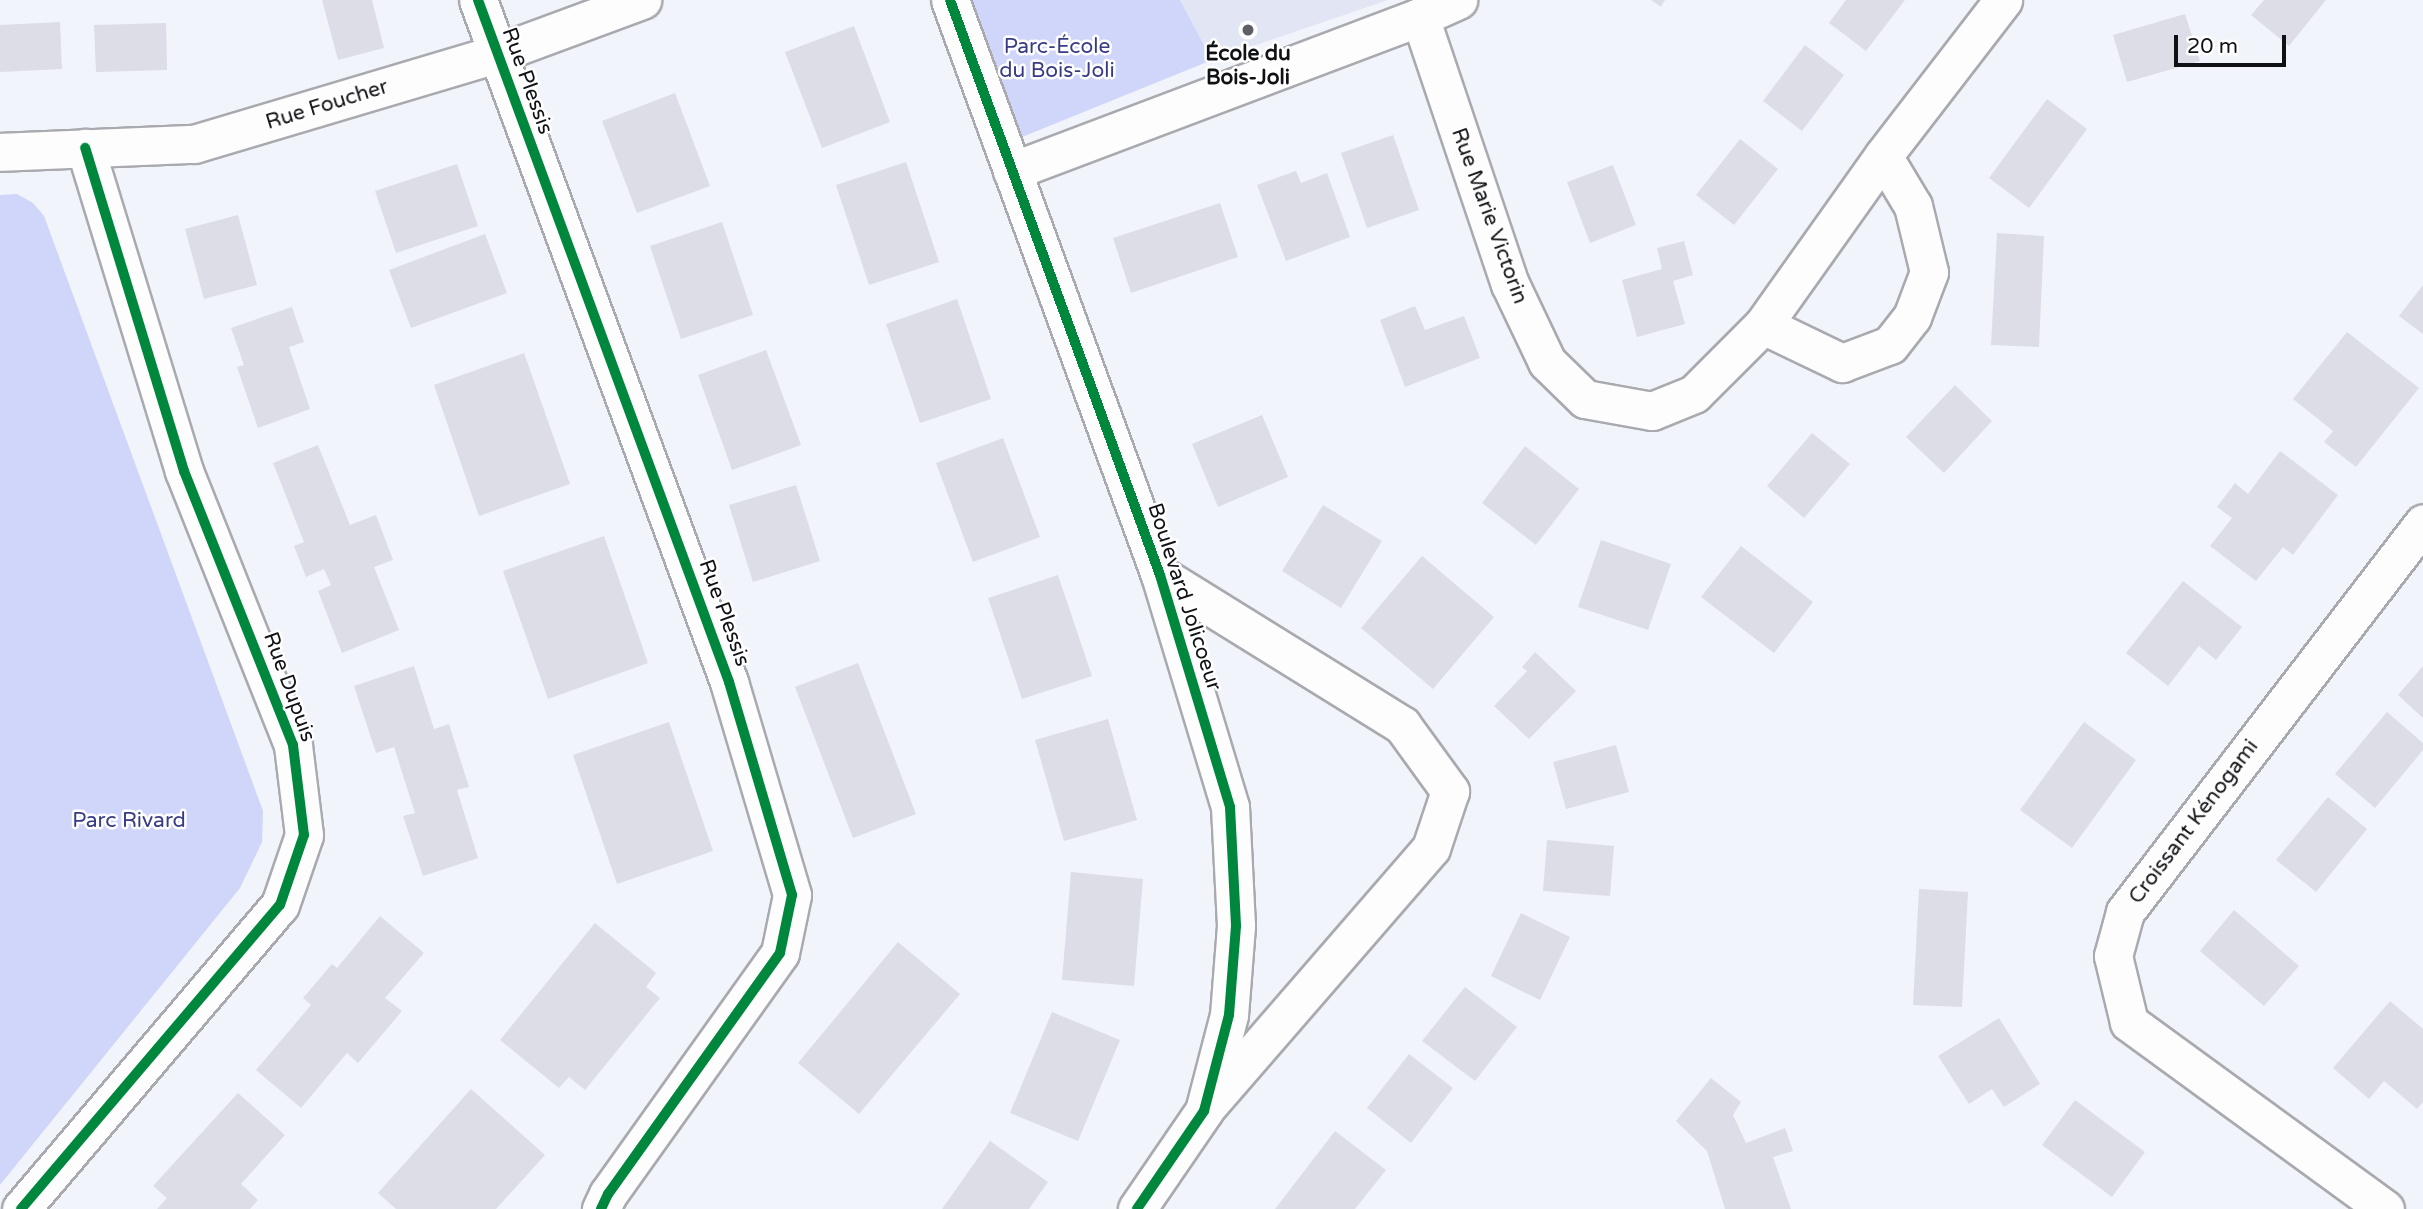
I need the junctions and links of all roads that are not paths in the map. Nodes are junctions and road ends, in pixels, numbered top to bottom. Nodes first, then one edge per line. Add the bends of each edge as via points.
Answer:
1 (478, 0) edge
2 (642, 0) edge
3 (950, 0) edge
4 (1458, 0) edge
5 (2003, 0) edge
6 (1420, 17) junction
7 (496, 54) junction
8 (85, 148) junction
9 (0, 152) edge
10 (1883, 156) junction
11 (1012, 172) junction
12 (1763, 325) junction
13 (2423, 523) edge
14 (1160, 575) junction
15 (1204, 1111) junction
16 (21, 1209) edge
17 (601, 1209) edge
18 (1137, 1209) edge
19 (2385, 1209) edge

1 - 7 street, Rue Plessis
2 - 7 street, Rue Foucher
3 - 11 street, Boulevard Jolicoeur
4 - 6 street
5 - 10 street, Rue Marie Victorin
6 - 11 street
6 - 12 street, Rue Marie Victorin via 1510,284 1547,362 1585,399 1652,411 1694,394
7 - 8 street, Rue Foucher via 194,144
7 - 17 street, Rue Plessis via 729,682 792,895 779,953
8 - 9 street, Rue Foucher
8 - 16 street, Rue Dupuis via 184,471 293,745 304,835 280,905
10 - 12 street, Rue Marie Victorin
10 - 12 street via 1913,206 1929,272 1912,317 1890,345 1842,363
11 - 14 street, Boulevard Jolicoeur
13 - 19 street, Croissant Kénogami via 2125,912 2112,956 2129,1021
14 - 15 street, Boulevard Jolicoeur via 1230,807 1236,926 1229,1015
14 - 15 street, Boulevard Jolicoeur via 1402,725 1450,792 1431,848
15 - 18 street, Boulevard Jolicoeur

